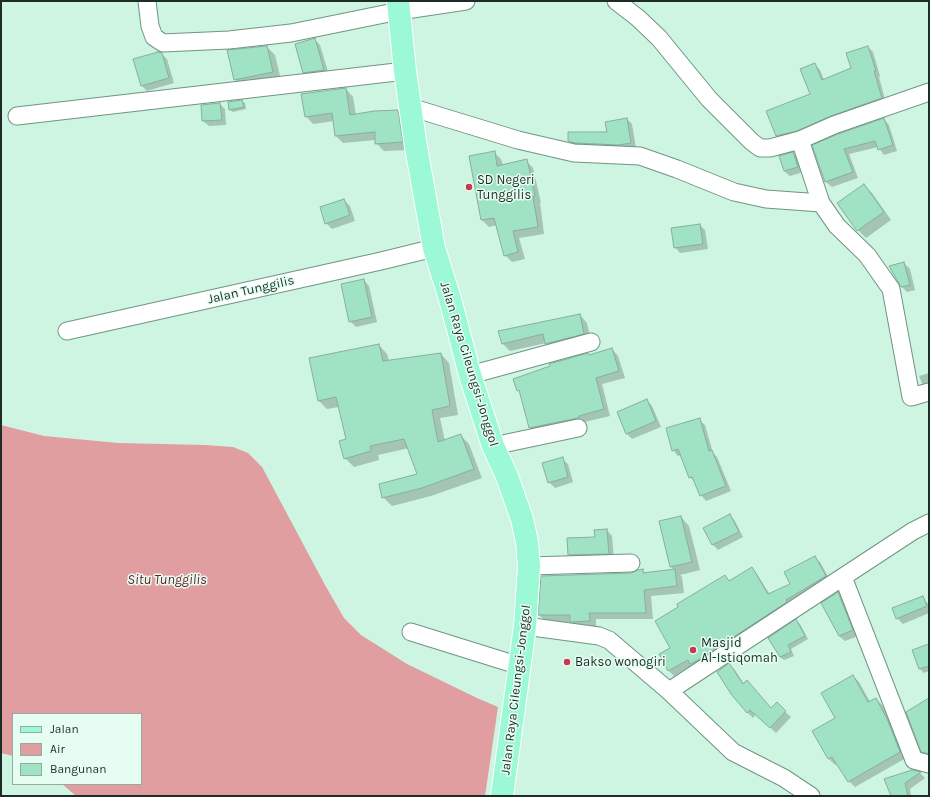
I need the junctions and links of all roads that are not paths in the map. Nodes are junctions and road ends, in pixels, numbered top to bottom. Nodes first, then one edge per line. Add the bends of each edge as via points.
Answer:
1 (147, 1) edge
2 (466, 1) edge
3 (616, 1) edge
4 (399, 6) edge
5 (405, 70) junction
6 (929, 92) edge
7 (410, 107) junction
8 (17, 116) dead end
9 (800, 140) junction
10 (821, 203) junction
11 (434, 248) junction
12 (67, 331) dead end
13 (591, 342) dead end
14 (470, 375) junction
15 (929, 392) edge
16 (578, 428) dead end
17 (493, 446) junction
18 (929, 523) edge
19 (631, 562) dead end
20 (529, 566) junction
21 (843, 577) junction
22 (525, 626) junction
23 (411, 632) dead end
24 (520, 666) junction
25 (669, 691) junction
26 (929, 764) edge
27 (502, 796) edge
28 (811, 796) edge

1 - 4 street via 154,37 163,43 291,34
2 - 4 street
3 - 9 street via 659,38 709,99 752,142 760,148 770,148
4 - 5 main road, Jalan Raya Cileungsi-Jonggol
5 - 7 main road, Jalan Raya Cileungsi-Jonggol
5 - 8 street
6 - 9 street via 834,125
7 - 10 street via 518,140 574,153 640,156 678,168 734,192 766,199
7 - 11 main road, Jalan Raya Cileungsi-Jonggol
9 - 10 street
10 - 15 street via 837,226 867,255 891,289 911,397
11 - 12 street, Jalan Tunggilis
11 - 14 main road, Jalan Raya Cileungsi-Jonggol
13 - 14 street
14 - 17 main road, Jalan Raya Cileungsi-Jonggol
16 - 17 street
17 - 20 main road, Jalan Raya Cileungsi-Jonggol via 522,519
18 - 21 street
19 - 20 street
20 - 22 main road, Jalan Raya Cileungsi-Jonggol
21 - 25 street
21 - 26 street via 914,760
22 - 24 main road, Jalan Raya Cileungsi-Jonggol
22 - 25 street via 599,636 609,640
23 - 24 street
24 - 27 main road, Jalan Raya Cileungsi-Jonggol
25 - 28 street via 733,752 784,778

